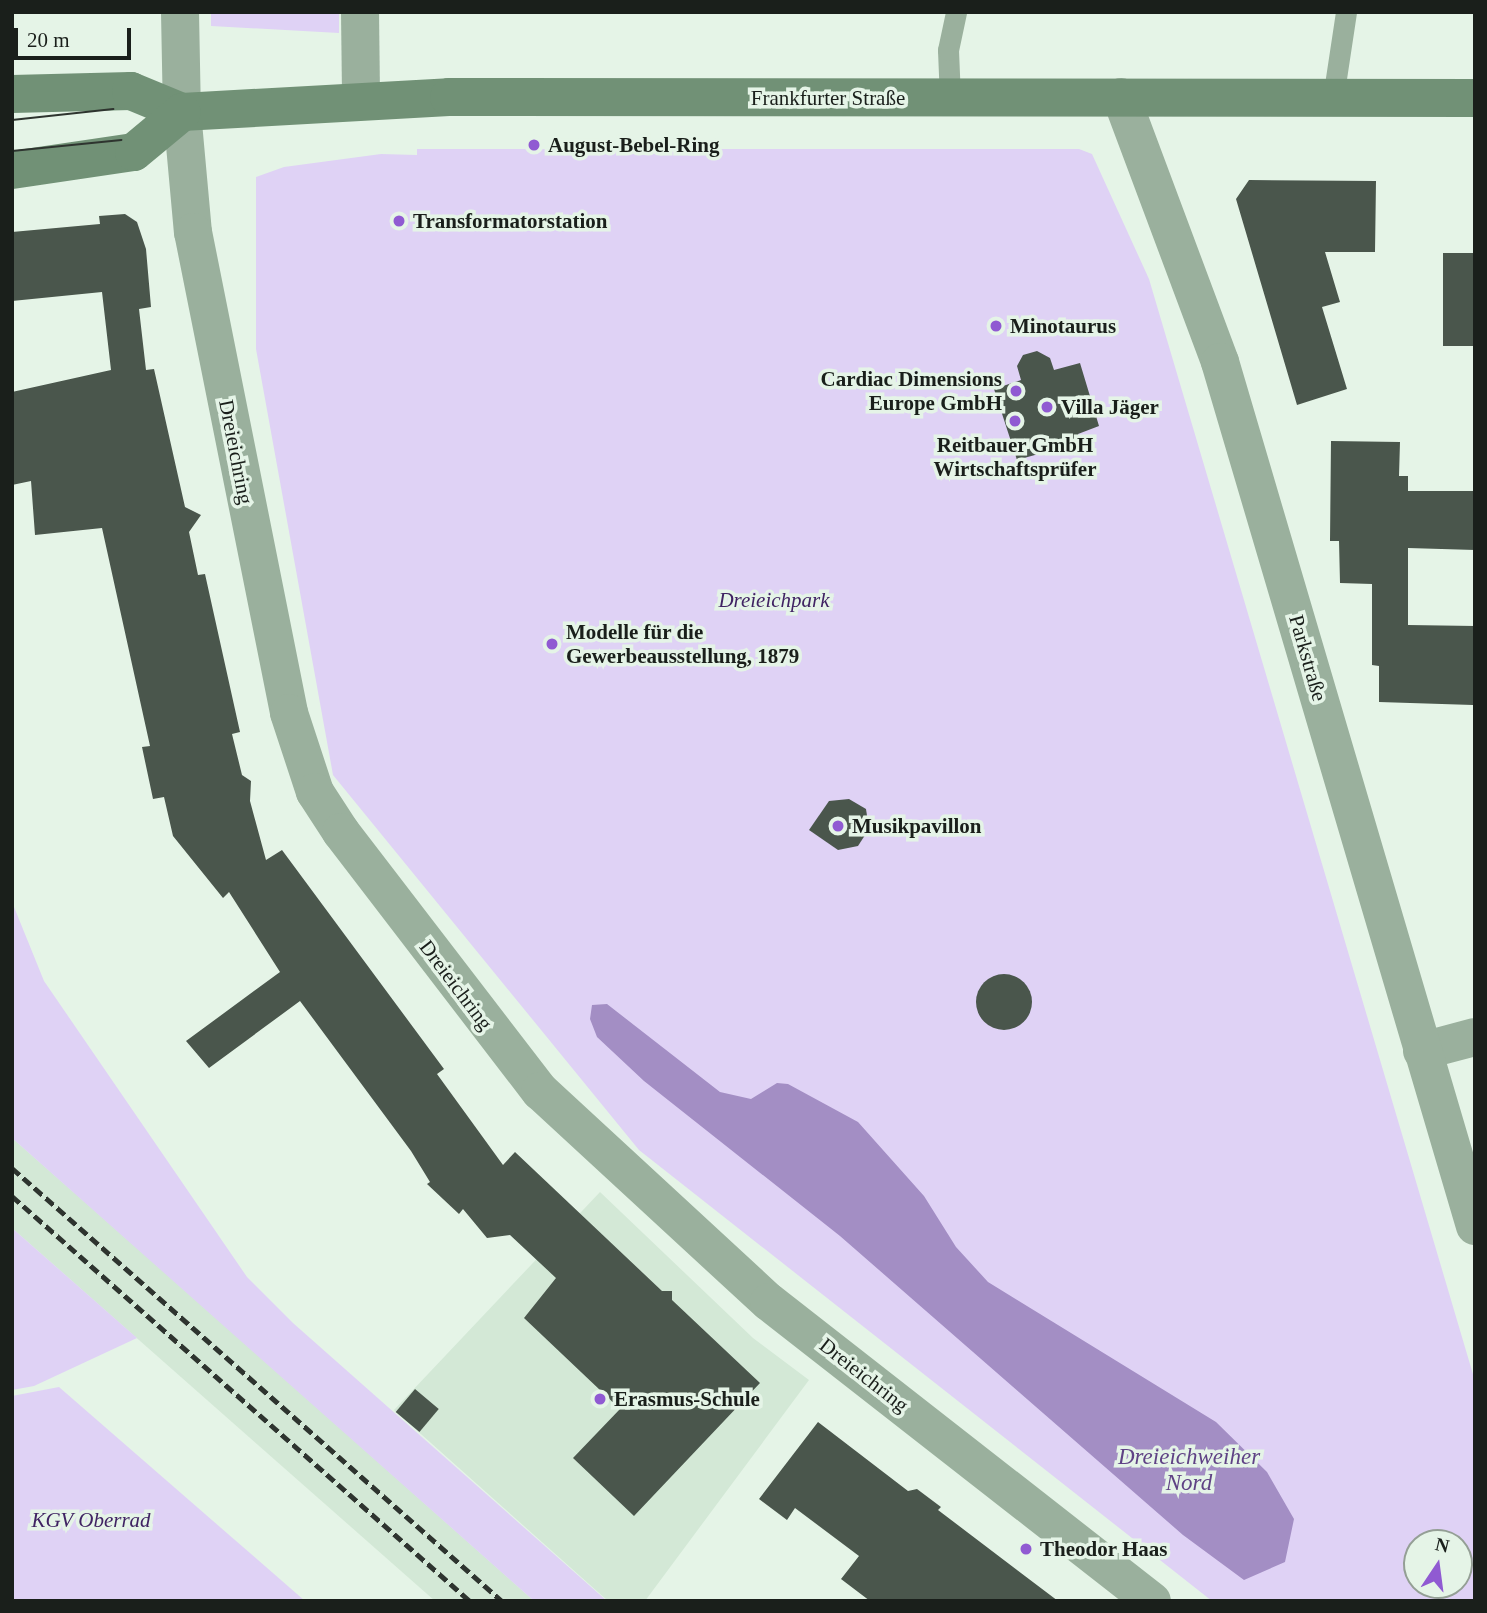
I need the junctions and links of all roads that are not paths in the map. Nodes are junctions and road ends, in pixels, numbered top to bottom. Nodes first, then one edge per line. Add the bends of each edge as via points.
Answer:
1 (180, 12) edge
2 (360, 12) edge
3 (956, 12) edge
4 (1346, 12) edge
5 (12, 93) edge
6 (1121, 97) junction
7 (950, 98) junction
8 (1333, 98) junction
9 (1475, 98) edge
10 (360, 99) junction
11 (182, 112) junction
12 (12, 170) edge
13 (1475, 1037) edge
14 (1422, 1051) junction
15 (1475, 1226) edge
16 (1152, 1601) edge

1 - 11 street
2 - 10 street
3 - 7 lane via 948,50
4 - 8 lane
5 - 11 main road, Frankfurter Straße via 131,91
6 - 7 main road, Frankfurter Straße
6 - 8 main road, Frankfurter Straße
6 - 14 street, Parkstraße via 1220,362
7 - 10 main road, Frankfurter Straße
8 - 9 main road, Frankfurter Straße
10 - 11 main road, Frankfurter Straße
11 - 12 main road via 134,152
11 - 16 street, Dreieichring via 198,264 289,713 315,792 341,832 540,1091 769,1302
13 - 14 street
14 - 15 street, Parkstraße

